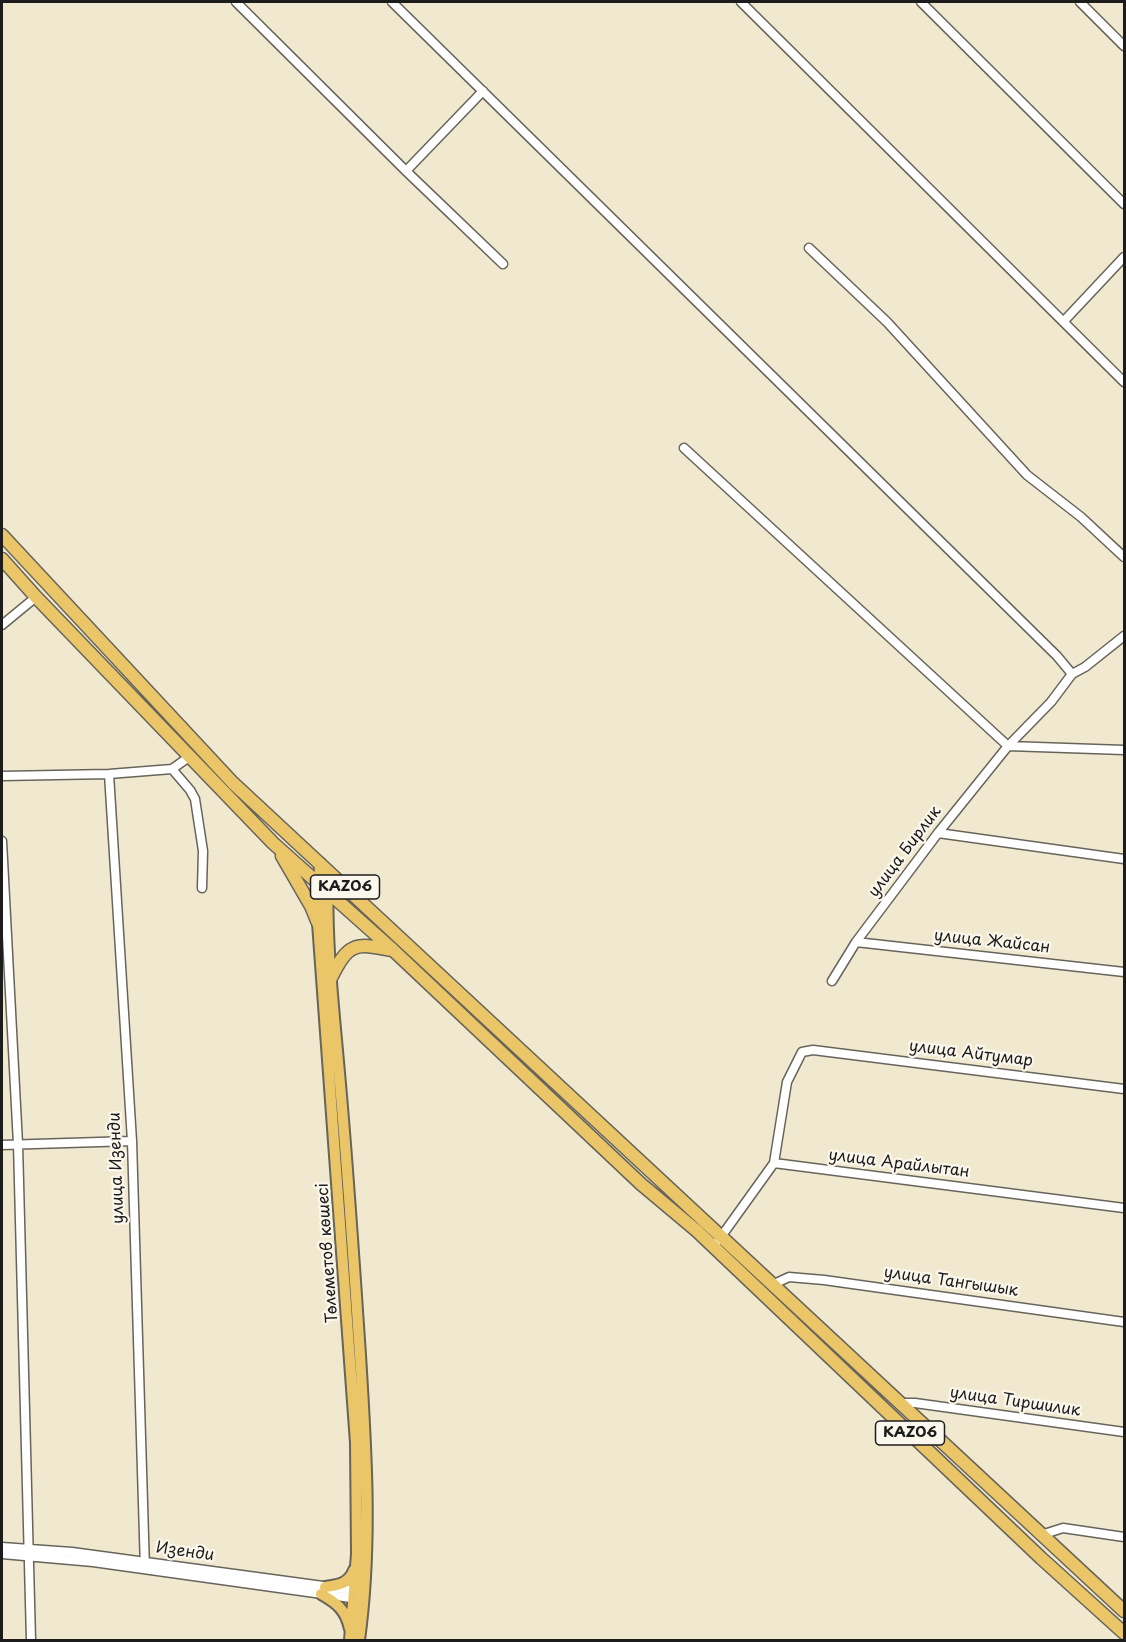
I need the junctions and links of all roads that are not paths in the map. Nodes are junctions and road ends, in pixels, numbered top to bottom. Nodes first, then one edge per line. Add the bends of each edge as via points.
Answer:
1 (236, 2) edge
2 (392, 2) edge
3 (741, 2) edge
4 (921, 2) edge
5 (1080, 2) edge
6 (1125, 46) edge
7 (483, 91) junction
8 (406, 171) junction
9 (1125, 204) edge
10 (809, 248) dead end
11 (1125, 257) edge
12 (503, 264) dead end
13 (1064, 321) junction
14 (1125, 381) edge
15 (684, 448) dead end
16 (2, 535) edge
17 (1125, 557) edge
18 (2, 559) edge
19 (36, 597) junction
20 (2, 625) edge
21 (1125, 636) edge
22 (1072, 674) junction
23 (1008, 746) junction
24 (1125, 750) edge
25 (189, 757) junction
26 (172, 769) junction
27 (109, 774) junction
28 (2, 776) edge
29 (938, 833) junction
30 (2, 841) edge
31 (273, 843) junction
32 (1125, 859) edge
33 (324, 867) junction
34 (323, 887) junction
35 (202, 888) dead end
36 (318, 923) junction
37 (856, 942) junction
38 (393, 951) junction
39 (1125, 972) edge
40 (330, 978) junction
41 (832, 981) dead end
42 (1125, 1089) edge
43 (132, 1141) junction
44 (18, 1144) junction
45 (2, 1145) edge
46 (774, 1162) junction
47 (1125, 1208) edge
48 (722, 1236) junction
49 (714, 1248) junction
50 (774, 1284) junction
51 (1125, 1322) edge
52 (900, 1403) junction
53 (1125, 1432) edge
54 (1041, 1535) junction
55 (1125, 1537) edge
56 (2, 1547) edge
57 (29, 1552) junction
58 (2, 1554) edge
59 (357, 1554) junction
60 (146, 1566) junction
61 (323, 1590) junction
62 (359, 1595) junction
63 (1125, 1611) edge
64 (1125, 1633) edge
65 (354, 1638) edge
66 (31, 1641) edge

1 - 8 street
2 - 7 street
3 - 13 street
4 - 9 street
5 - 6 street
7 - 8 street
7 - 22 street
8 - 12 street
10 - 17 street via 886,321 1027,475
11 - 13 street
13 - 14 street
15 - 23 street
16 - 33 highway, KАZ06 via 233,783
18 - 19 highway, KАZ06
19 - 20 street
19 - 25 highway, KАZ06
21 - 22 street
22 - 23 street, улица Бирлик
23 - 24 street
23 - 29 street, улица Бирлик
25 - 26 street
25 - 31 highway, KАZ06
26 - 27 street
26 - 35 street via 195,799 203,851
27 - 28 street
27 - 43 street, улица Изенди
29 - 32 street
29 - 37 street, улица Бирлик
30 - 44 street
31 - 34 highway, KАZ06
31 - 36 highway via 303,890
33 - 34 main road, Төлеметов көшесі
33 - 48 highway, KАZ06
34 - 36 main road, Төлеметов көшесі
34 - 38 highway, KАZ06
34 - 40 main road, Төлеметов көшесі
36 - 59 main road, Төлеметов көшесі via 351,1357
37 - 39 street, улица Жайсан
37 - 41 street, улица Бирлик
38 - 40 highway via 369,945 349,950
38 - 49 highway, KАZ06
40 - 62 main road, Төлеметов көшесі via 366,1443 367,1511
42 - 46 street, улица Айтумар via 813,1050 801,1052 788,1082
43 - 44 street
43 - 60 street, улица Изенди
44 - 45 street
44 - 57 street
46 - 47 street, улица Арайлытан
46 - 48 street
48 - 49 street
48 - 50 highway, KАZ06
49 - 64 highway, KАZ06
50 - 51 street, улица Тангышык via 789,1277 824,1280
50 - 52 highway, KАZ06
52 - 53 street, улица Тиршилик
52 - 54 highway, KАZ06
54 - 55 street via 1063,1528
54 - 63 highway, KАZ06
56 - 57 street, Изенди
57 - 58 street, Изенди
57 - 60 street, Изенди
57 - 66 street
59 - 61 main road via 351,1576
59 - 62 main road, Төлеметов көшесі
60 - 61 street, Изенди
61 - 62 street, Изенди
61 - 65 main road via 345,1613
62 - 65 main road, Төлеметов көшесі

